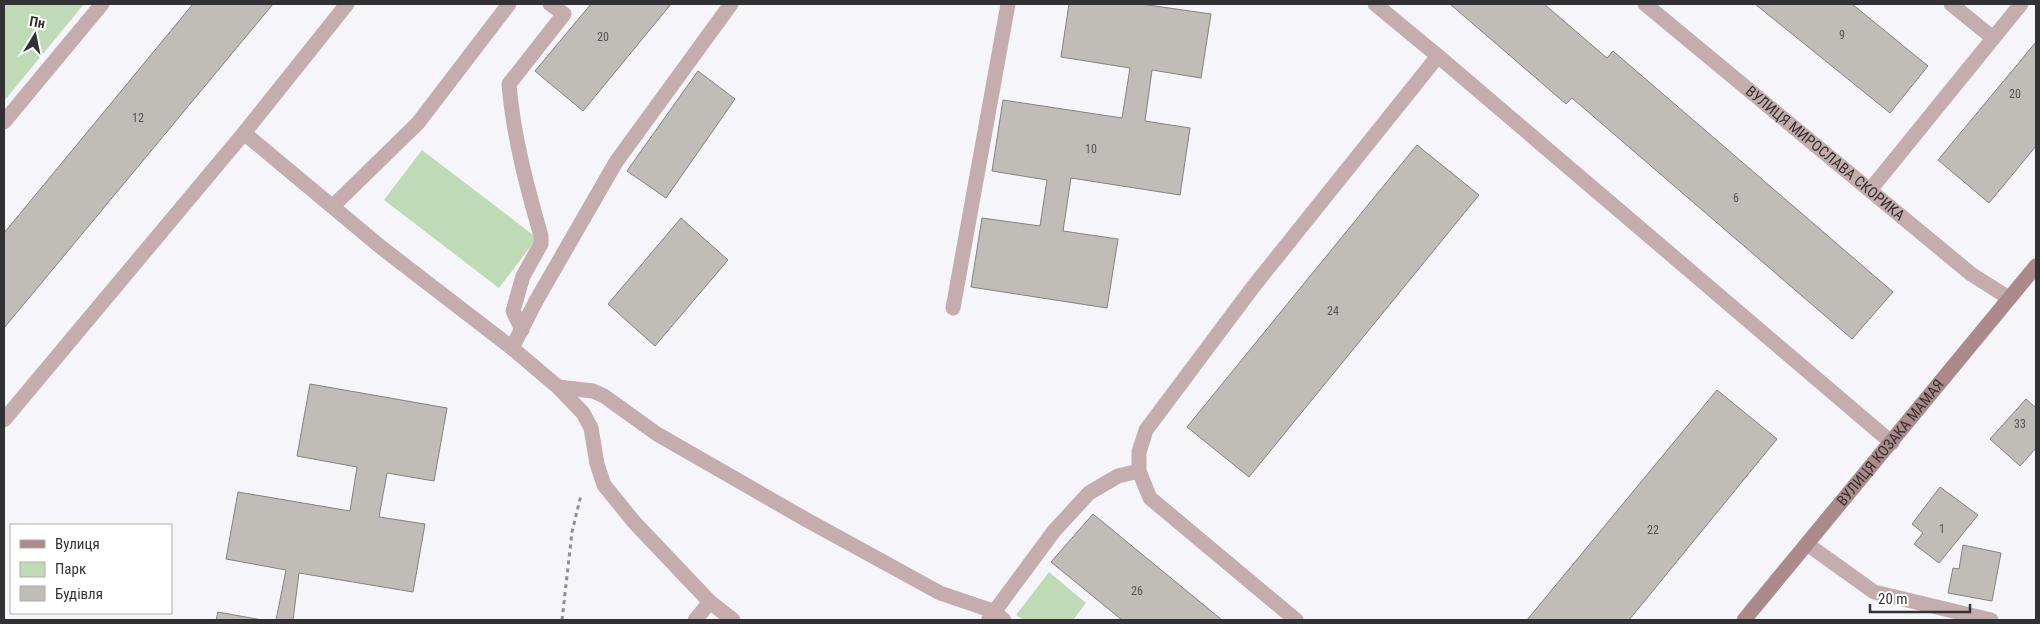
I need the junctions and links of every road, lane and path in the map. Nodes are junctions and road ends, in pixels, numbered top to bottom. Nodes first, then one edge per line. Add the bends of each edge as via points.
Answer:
1 (102, 4) edge
2 (347, 4) edge
3 (509, 4) edge
4 (550, 4) edge
5 (731, 4) edge
6 (1008, 4) edge
7 (1375, 4) edge
8 (1645, 4) edge
9 (1951, 4) edge
10 (2021, 4) edge
11 (1992, 38) junction
12 (1438, 56) junction
13 (4, 122) edge
14 (244, 133) junction
15 (1870, 190) junction
16 (333, 206) junction
17 (2036, 266) edge
18 (2009, 298) junction
19 (953, 308) dead end
20 (522, 330) junction
21 (512, 348) junction
22 (558, 387) junction
23 (4, 420) edge
24 (1892, 443) junction
25 (1139, 471) junction
26 (582, 486) dead end
27 (1807, 544) junction
28 (710, 602) junction
29 (995, 617) edge
30 (562, 620) edge
31 (694, 620) edge
32 (732, 620) edge
33 (1296, 620) edge
34 (1744, 620) edge
35 (1991, 620) edge

1 - 13 street
2 - 14 street
3 - 16 street via 418,123
4 - 20 street via 564,14 509,84 527,188 541,236 541,244 523,276 513,311
5 - 20 street via 616,162
6 - 19 street
7 - 12 street
8 - 15 street, ВУЛИЦЯ МИРОСЛАВА СКОРИКА
9 - 11 street
10 - 11 street
11 - 15 street
12 - 24 street
12 - 25 street via 1174,391 1146,430 1139,452
14 - 16 street
14 - 23 street
15 - 18 street, ВУЛИЦЯ МИРОСЛАВА СКОРИКА via 1971,274
16 - 21 street
17 - 18 street, ВУЛИЦЯ КОЗАКА МАМАЯ
18 - 24 street, ВУЛИЦЯ КОЗАКА МАМАЯ
20 - 21 street
21 - 22 street
22 - 28 street via 583,412 591,428 604,485 634,522
22 - 29 street via 593,391 604,396 657,434 822,528 940,593
24 - 27 street, ВУЛИЦЯ КОЗАКА МАМАЯ
25 - 29 street via 1118,476 1089,493 1054,531
25 - 33 street via 1150,498
26 - 30 path via 572,532
27 - 34 street, ВУЛИЦЯ КОЗАКА МАМАЯ
27 - 35 street via 1874,592
28 - 31 street
28 - 32 street

